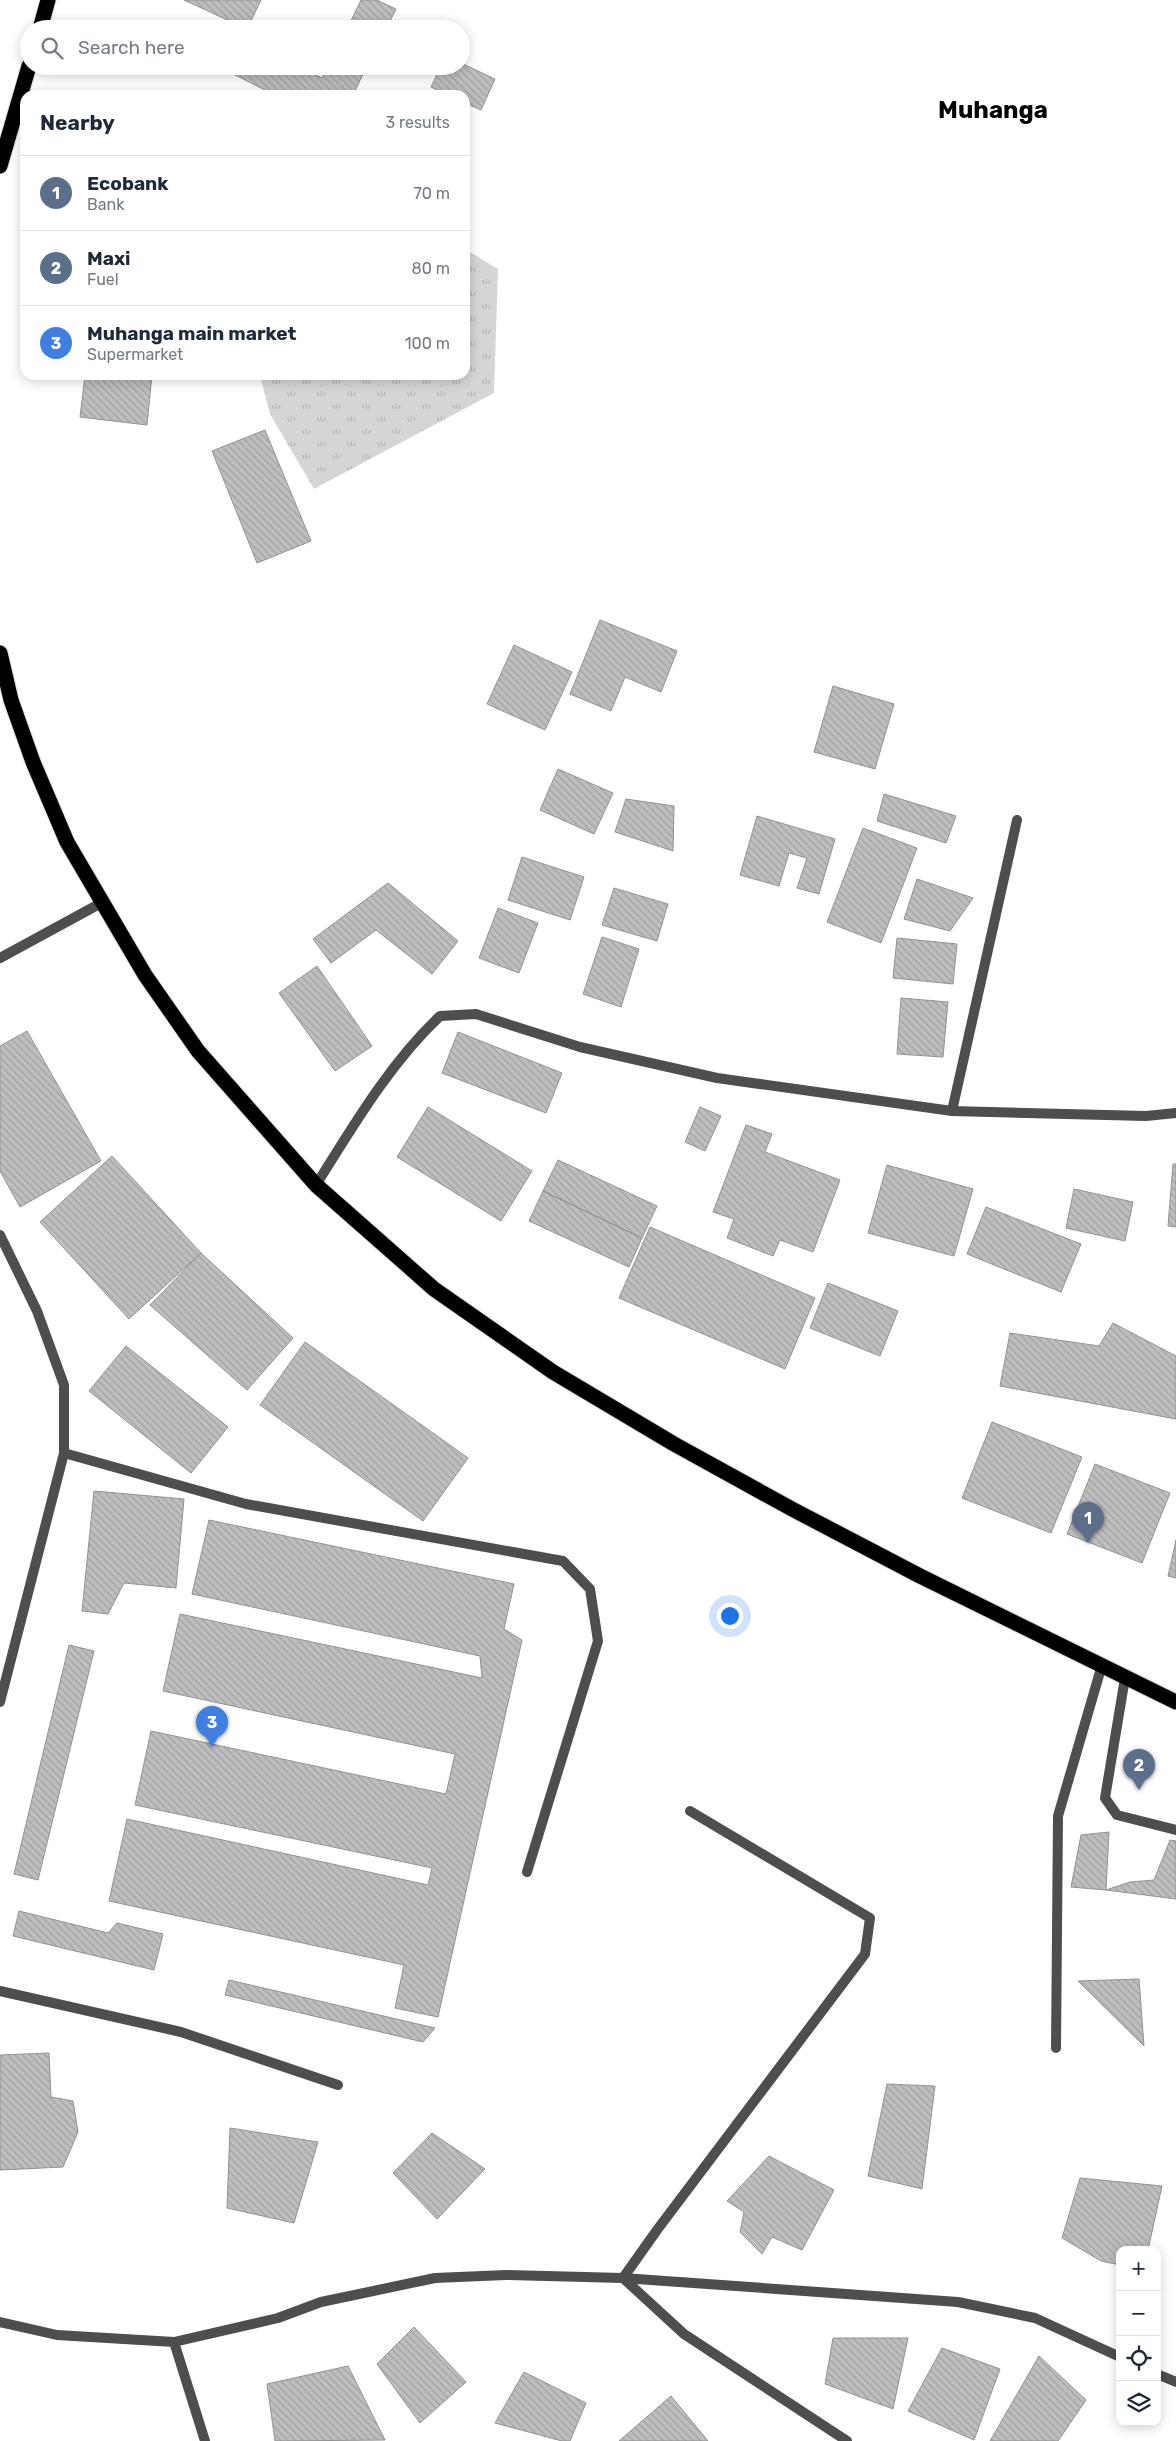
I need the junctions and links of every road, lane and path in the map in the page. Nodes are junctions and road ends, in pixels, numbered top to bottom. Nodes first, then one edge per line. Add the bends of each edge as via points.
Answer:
1 (48, 0) edge
2 (42, 20) edge
3 (26, 75) edge
4 (22, 90) edge
5 (20, 97) edge
6 (0, 166) edge
7 (0, 653) edge
8 (1017, 820) dead end
9 (103, 902) junction
10 (0, 958) edge
11 (952, 1111) junction
12 (1176, 1113) edge
13 (316, 1185) junction
14 (0, 1235) edge
15 (64, 1453) junction
16 (1102, 1665) junction
17 (1125, 1678) junction
18 (0, 1702) edge
19 (1176, 1702) edge
20 (690, 1811) dead end
21 (1176, 1830) edge
22 (527, 1872) dead end
23 (0, 1991) edge
24 (1056, 2048) dead end
25 (338, 2085) dead end
26 (623, 2278) junction
27 (0, 2322) edge
28 (174, 2342) junction
29 (1116, 2355) edge
30 (1161, 2376) edge
31 (1176, 2382) edge
32 (205, 2441) edge
33 (847, 2441) edge

1 - 2 highway
3 - 4 highway
5 - 6 highway
7 - 9 highway via 11,700 33,762 67,842
8 - 11 street
9 - 10 street
9 - 13 highway via 145,975 198,1051
11 - 12 street via 1146,1116
11 - 13 street via 718,1078 580,1047 476,1014 440,1016 415,1039
13 - 16 highway via 434,1288 553,1372 792,1509
14 - 15 street via 37,1311 64,1384
15 - 18 street
15 - 22 street via 246,1504 563,1561 590,1589 598,1641
16 - 17 highway
16 - 24 street via 1058,1816
17 - 19 highway
17 - 21 street via 1105,1798 1117,1815
20 - 26 street via 870,1918 865,1954
23 - 25 street via 181,2032
26 - 28 street via 506,2275 435,2278 321,2302 278,2318
26 - 29 street via 958,2302 1035,2318
26 - 33 street via 684,2334
27 - 28 street via 57,2335
28 - 32 street
30 - 31 street

